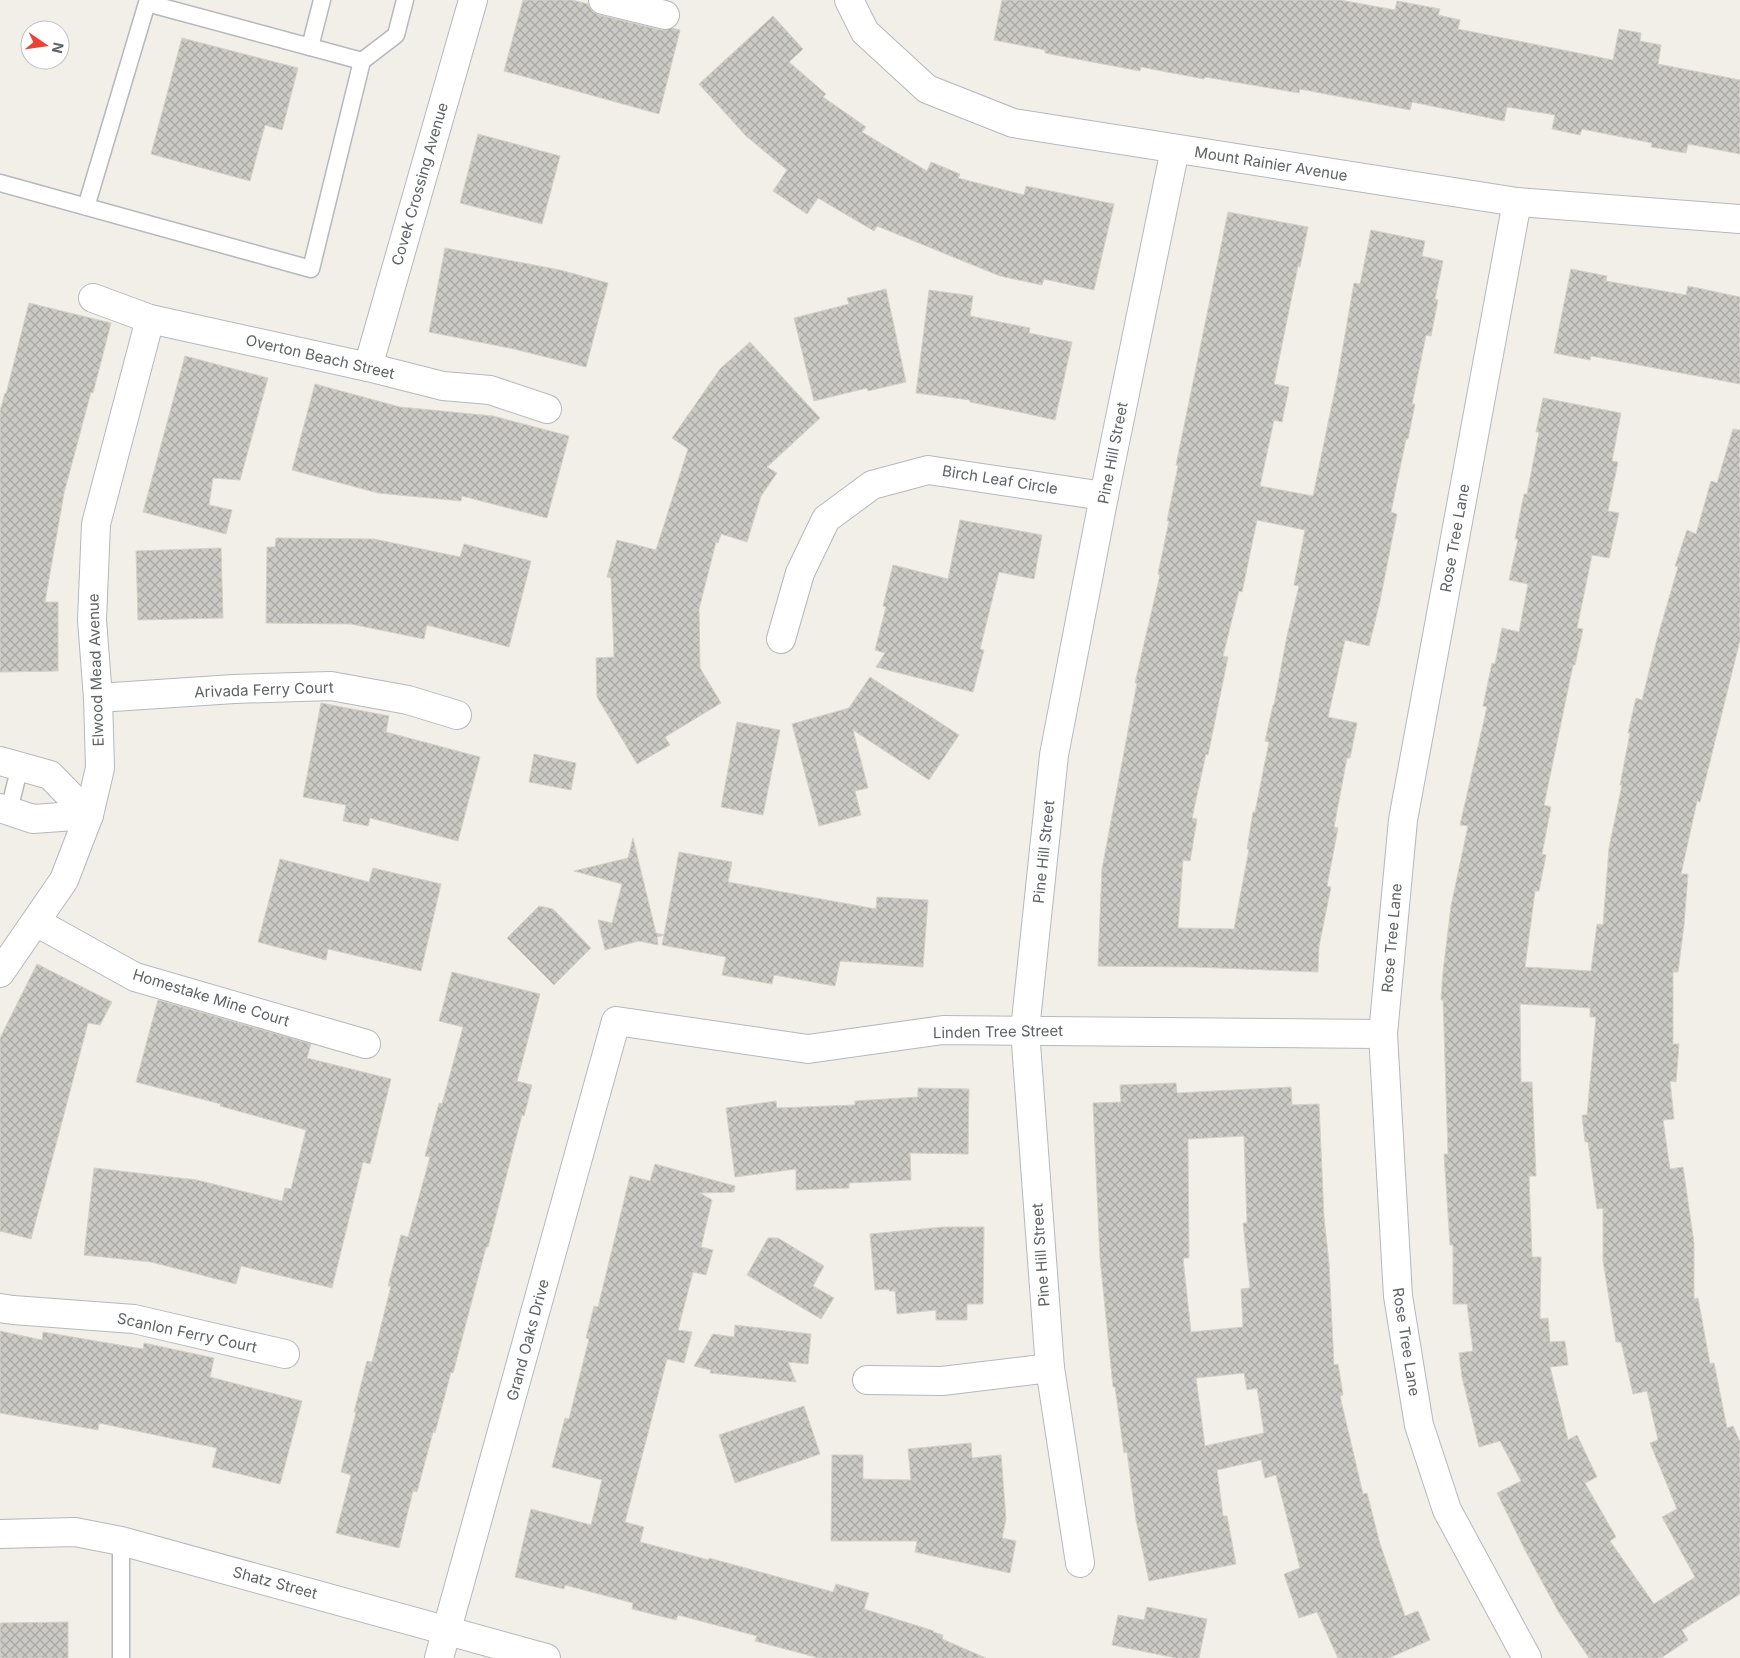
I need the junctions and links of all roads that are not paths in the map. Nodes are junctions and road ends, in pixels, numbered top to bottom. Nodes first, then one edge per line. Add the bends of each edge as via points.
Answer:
1 (322, 0) edge
2 (405, 0) edge
3 (472, 0) edge
4 (603, 0) edge
5 (850, 0) edge
6 (665, 15) dead end
7 (310, 47) junction
8 (362, 61) junction
9 (1175, 149) junction
10 (0, 183) edge
11 (1517, 202) junction
12 (86, 207) junction
13 (1740, 219) edge
14 (93, 298) dead end
15 (150, 319) junction
16 (368, 368) junction
17 (548, 409) dead end
18 (1104, 496) junction
19 (781, 639) dead end
20 (98, 698) junction
21 (457, 715) dead end
22 (10, 764) edge
23 (4, 809) edge
24 (89, 815) junction
25 (36, 922) junction
26 (0, 973) edge
27 (616, 1021) joint
28 (1025, 1030) junction
29 (1383, 1034) junction
30 (366, 1044) dead end
31 (0, 1308) edge
32 (284, 1354) dead end
33 (1050, 1368) junction
34 (867, 1380) dead end
35 (0, 1534) edge
36 (121, 1541) junction
37 (1080, 1563) dead end
38 (447, 1631) junction
39 (121, 1658) edge
40 (440, 1658) edge
41 (546, 1658) edge
42 (1527, 1658) edge

1 - 7 lane
2 - 8 lane via 396,35
3 - 16 street, Covek Crossing Avenue
4 - 6 street
5 - 9 street, Mount Rainier Avenue via 865,32 927,88 1013,123
7 - 8 lane
7 - 12 lane via 147,3
8 - 12 lane via 311,269
9 - 11 street, Mount Rainier Avenue
9 - 18 street, Pine Hill Street
10 - 12 lane
11 - 13 street, Mount Rainier Avenue
11 - 29 street, Rose Tree Lane via 1403,820
14 - 15 street, Overton Beach Street
15 - 16 street, Overton Beach Street
15 - 20 street, Elwood Mead Avenue via 96,524 92,620
16 - 17 street, Overton Beach Street via 443,386 490,390
18 - 19 street, Birch Leaf Circle via 928,470 872,485 826,520 800,573
18 - 28 street, Pine Hill Street via 1054,755
20 - 21 street, Arivada Ferry Court via 331,686 408,700
20 - 24 street, Elwood Mead Avenue via 100,768
22 - 23 lane
22 - 24 street via 50,775
23 - 24 street via 33,819
24 - 25 street, Elwood Mead Avenue via 64,880
25 - 26 street, Elwood Mead Avenue
25 - 30 street, Homestake Mine Court via 135,977
27 - 28 street, Linden Tree Street via 808,1049 943,1030
27 - 38 street, Grand Oaks Drive
28 - 29 street, Linden Tree Street
28 - 33 street, Pine Hill Street
29 - 42 street, Rose Tree Lane via 1398,1296 1419,1425 1447,1510
31 - 32 street, Scanlon Ferry Court via 134,1319
33 - 34 street via 942,1381
33 - 37 street, Pine Hill Street
35 - 36 street, Shatz Street via 75,1532
36 - 38 street, Shatz Street
36 - 39 lane
38 - 40 street, Grand Oaks Drive
38 - 41 street, Shatz Street

